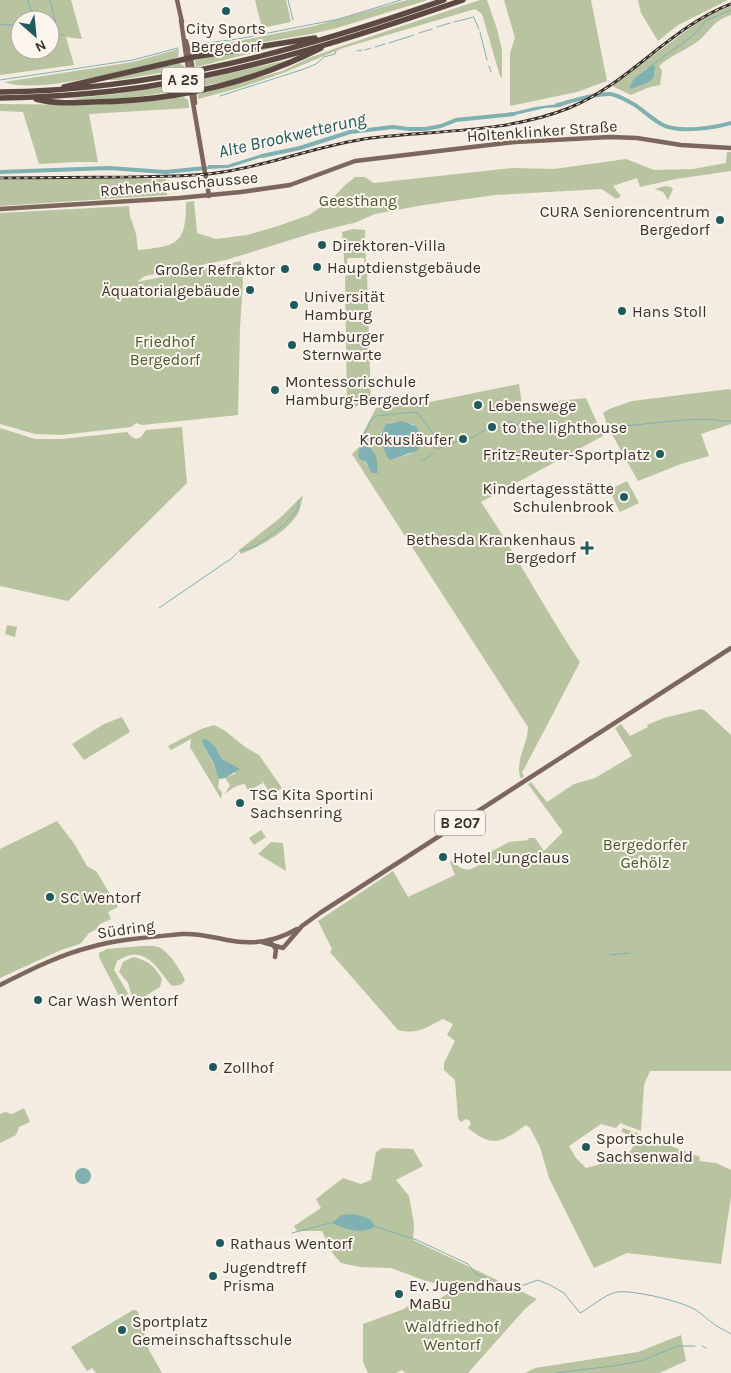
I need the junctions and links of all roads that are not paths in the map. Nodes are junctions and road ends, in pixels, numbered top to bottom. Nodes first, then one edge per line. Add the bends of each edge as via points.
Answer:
1 (177, 0) edge
2 (444, 0) edge
3 (463, 0) edge
4 (332, 39) junction
5 (190, 62) junction
6 (192, 87) junction
7 (48, 91) junction
8 (0, 92) edge
9 (29, 97) junction
10 (0, 98) edge
11 (731, 148) edge
12 (355, 161) joint
13 (209, 196) junction
14 (0, 209) edge
15 (731, 648) edge
16 (302, 926) junction
17 (276, 939) junction
18 (262, 942) junction
19 (271, 944) junction
20 (283, 947) junction
21 (275, 957) dead end
22 (0, 985) edge

1 - 5 main road
2 - 4 highway, A 25
3 - 4 highway, A 25
4 - 5 highway via 298,39
4 - 6 highway via 292,62 258,75
4 - 7 highway, A 25 via 172,75
4 - 9 highway, A 25 via 249,65 173,82 106,92
5 - 6 main road
5 - 7 highway
6 - 9 highway via 133,100 104,102 41,101
6 - 13 main road
7 - 8 highway, A 25
9 - 10 highway, A 25
11 - 12 main road, Holtenklinker Straße via 610,137 515,142
12 - 13 main road, Rothenhauschaussee via 290,185
13 - 14 main road, Rothenhauschaussee
15 - 16 main road, B 207
16 - 17 main road, Südring / B 207
16 - 20 main road, B 207
17 - 18 main road, Südring / B 207
17 - 20 main road
18 - 19 main road, Südring / B 207
18 - 22 main road, Südring / B 207 via 236,942 189,934 110,943 63,956
19 - 20 main road, Südring / B 207
19 - 21 main road via 276,949

